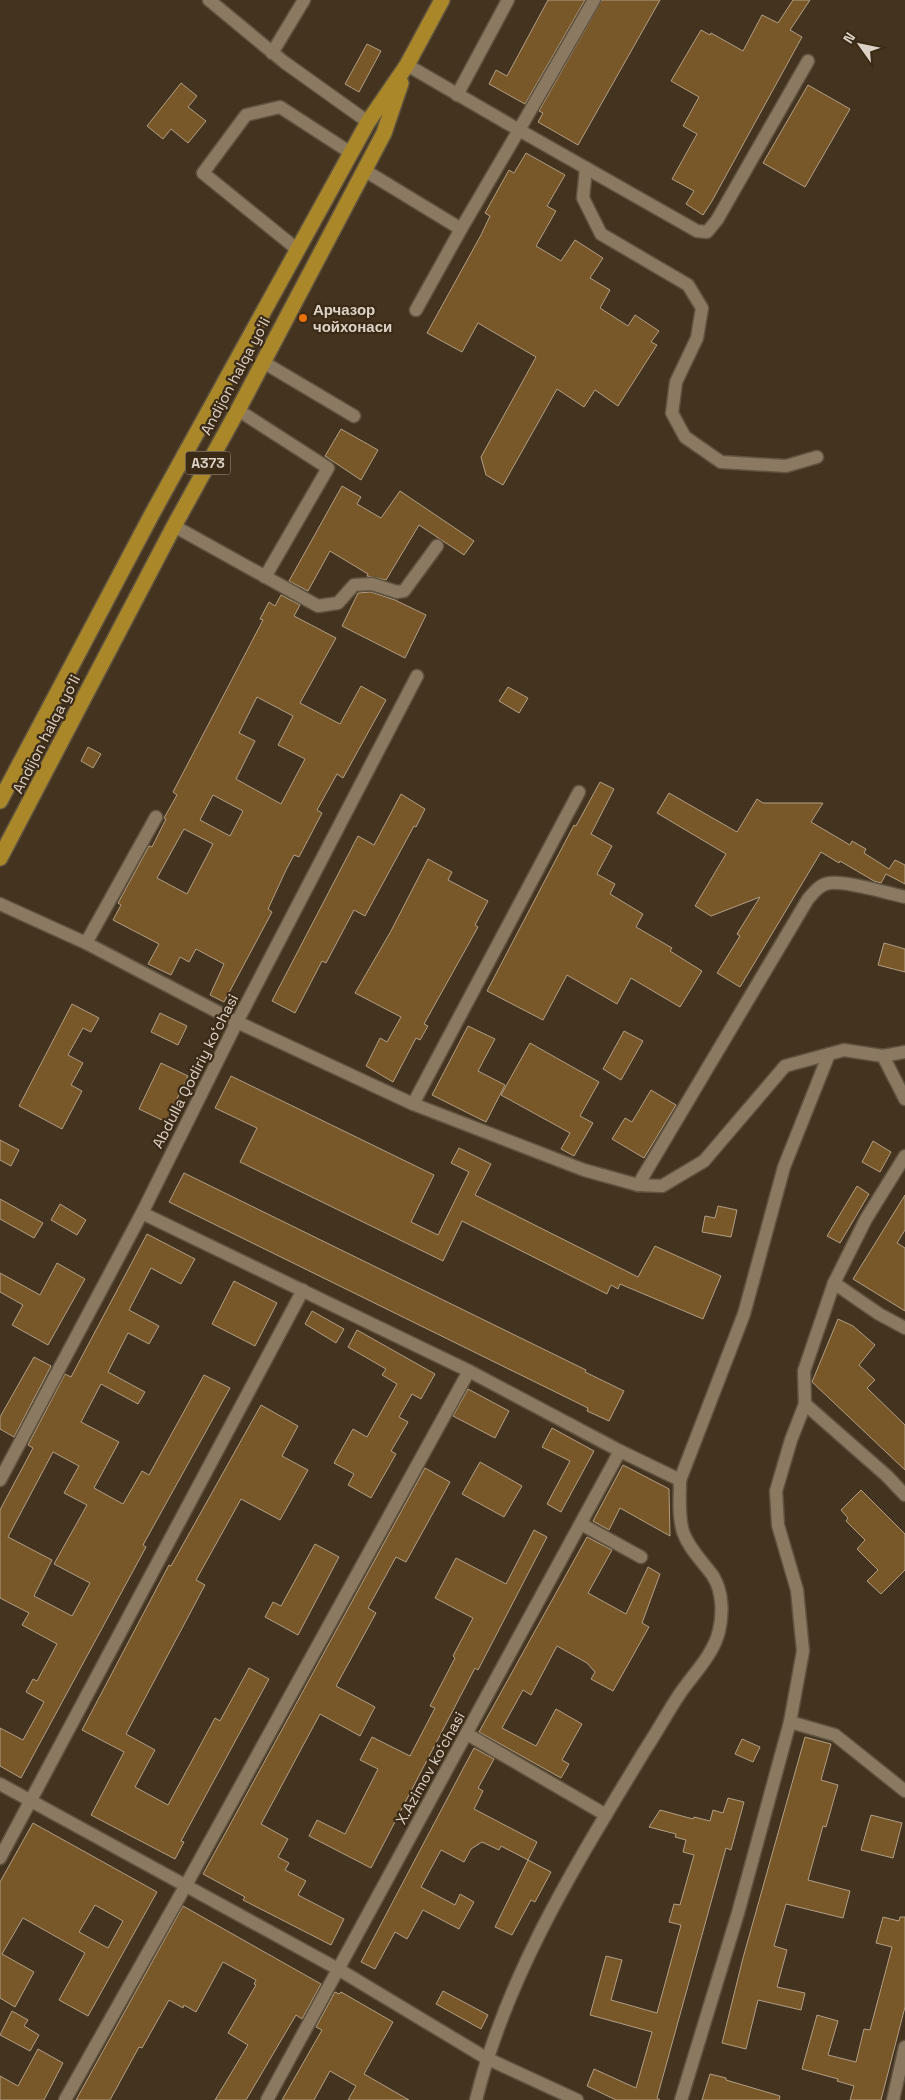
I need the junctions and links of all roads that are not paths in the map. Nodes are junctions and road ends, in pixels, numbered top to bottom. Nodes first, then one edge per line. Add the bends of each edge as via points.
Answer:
1 (209, 0) edge
2 (304, 0) edge
3 (442, 0) edge
4 (508, 0) edge
5 (594, 0) edge
6 (272, 53) junction
7 (808, 61) dead end
8 (407, 65) junction
9 (457, 95) junction
10 (368, 122) junction
11 (519, 130) junction
12 (351, 153) junction
13 (586, 168) junction
14 (364, 170) junction
15 (462, 229) junction
16 (298, 250) junction
17 (416, 310) dead end
18 (263, 362) junction
19 (238, 410) junction
20 (354, 416) dead end
21 (817, 457) dead end
22 (174, 526) junction
23 (437, 546) dead end
24 (265, 577) junction
25 (417, 676) dead end
26 (578, 792) dead end
27 (0, 802) edge
28 (156, 817) dead end
29 (0, 858) edge
30 (905, 898) edge
31 (0, 904) edge
32 (86, 943) junction
33 (237, 1022) junction
34 (905, 1052) edge
35 (829, 1054) junction
36 (883, 1056) junction
37 (905, 1099) edge
38 (413, 1104) junction
39 (905, 1156) edge
40 (638, 1185) junction
41 (142, 1213) junction
42 (834, 1283) junction
43 (303, 1290) junction
44 (905, 1328) edge
45 (469, 1371) junction
46 (805, 1404) junction
47 (620, 1451) junction
48 (0, 1480) edge
49 (680, 1480) junction
50 (905, 1494) edge
51 (581, 1524) junction
52 (641, 1557) dead end
53 (790, 1722) junction
54 (467, 1734) junction
55 (0, 1784) edge
56 (905, 1791) edge
57 (32, 1801) junction
58 (606, 1815) junction
59 (0, 1858) edge
60 (186, 1885) junction
61 (338, 1969) junction
62 (905, 2047) edge
63 (486, 2058) junction
64 (64, 2100) edge
65 (267, 2100) edge
66 (476, 2100) edge
67 (577, 2100) edge
68 (681, 2100) edge
69 (892, 2100) edge

1 - 6 street
2 - 6 street
3 - 8 highway, Andijon halqa yo‘li / A373
4 - 9 street
5 - 11 street
6 - 10 street
7 - 13 street via 717,220 707,232 698,231
8 - 9 street
8 - 10 highway, Andijon halqa yo‘li / A373
8 - 14 highway, Andijon halqa yo‘li / A373 via 384,133
9 - 11 street
10 - 12 highway, Andijon halqa yo‘li / A373
11 - 13 street
11 - 15 street
12 - 16 highway, Andijon halqa yo‘li / A373
12 - 16 street via 280,107 246,115 203,173
13 - 21 street via 582,198 600,234 688,285 702,308 697,338 676,382 672,413 685,437 721,462 786,466
14 - 15 street
14 - 18 highway, Andijon halqa yo‘li / A373
15 - 17 street
16 - 27 highway, Andijon halqa yo‘li / A373 via 152,514
18 - 19 highway, Andijon halqa yo‘li / A373
18 - 20 street
19 - 22 highway, Andijon halqa yo‘li / A373
19 - 24 street via 328,468
22 - 24 street
22 - 29 highway, Andijon halqa yo‘li / A373
23 - 24 street via 404,591 372,584 354,585 338,604 318,606
25 - 33 street, Abdulla Qodiriy koʻchasi
26 - 38 street
28 - 32 street
30 - 40 street via 845,884 829,883 817,888
31 - 32 street
32 - 33 street
33 - 38 street
33 - 41 street, Abdulla Qodiriy koʻchasi
34 - 36 street
35 - 36 street via 844,1050
35 - 40 street via 785,1066 704,1161 662,1186
35 - 49 street via 784,1167 744,1314
36 - 37 street
38 - 40 street via 584,1170
39 - 42 street via 866,1219
41 - 43 street
41 - 48 street, Abdulla Qodiriy koʻchasi
42 - 44 street
42 - 46 street via 804,1371
43 - 45 street
43 - 57 street
45 - 47 street
45 - 60 street
46 - 50 street
46 - 53 street via 776,1491 778,1525 797,1590 803,1651
47 - 49 street
47 - 51 street, X.Azimov koʻchasi
49 - 58 street via 679,1507 684,1533 714,1578 722,1607 718,1633 703,1663
51 - 52 street
51 - 54 street, X.Azimov koʻchasi
53 - 56 street via 835,1735
53 - 68 street via 738,1913
54 - 58 street
54 - 61 street, X.Azimov koʻchasi
55 - 57 street
57 - 59 street
57 - 60 street
58 - 63 street via 577,1862 526,1960
60 - 61 street
60 - 64 street
61 - 63 street
61 - 65 street, X.Azimov koʻchasi
62 - 69 street
63 - 66 street
63 - 67 street

